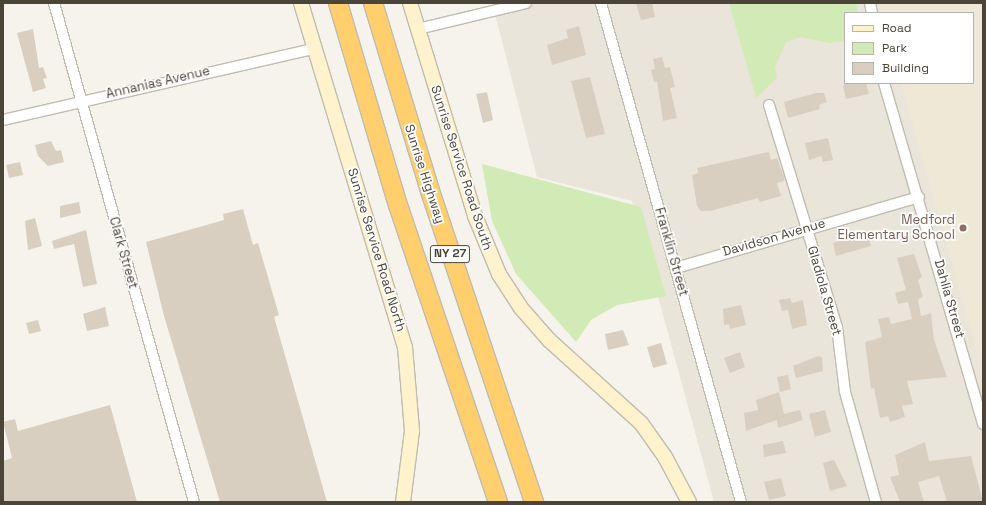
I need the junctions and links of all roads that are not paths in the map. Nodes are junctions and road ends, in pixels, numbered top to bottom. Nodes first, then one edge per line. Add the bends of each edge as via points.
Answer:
1 (54, 3) edge
2 (301, 3) edge
3 (338, 3) edge
4 (373, 3) edge
5 (410, 3) edge
6 (526, 3) edge
7 (601, 3) edge
8 (418, 29) junction
9 (314, 49) junction
10 (884, 84) edge
11 (80, 101) junction
12 (769, 105) dead end
13 (3, 120) edge
14 (919, 197) junction
15 (806, 229) junction
16 (676, 268) junction
17 (983, 424) edge
18 (194, 502) edge
19 (403, 502) edge
20 (498, 502) edge
21 (534, 502) edge
22 (689, 502) edge
23 (741, 502) edge
24 (876, 502) edge

1 - 11 street, Clark Street
2 - 9 main road, Sunrise Service Road North
3 - 20 highway, NY 27 via 398,204
4 - 21 highway, Sunrise Highway / NY 27 via 430,191
5 - 8 main road, Sunrise Service Road South
6 - 8 street
7 - 16 street, Franklin Street
8 - 22 main road, Sunrise Service Road South via 474,216 502,279 549,340 641,423 665,456
9 - 11 street, Annanias Avenue
9 - 19 main road, Sunrise Service Road North via 405,347 412,431
10 - 14 street, Dahlia Street
11 - 13 street, Annanias Avenue
11 - 18 street, Clark Street
12 - 15 street, Gladiola Street
14 - 15 street, Davidson Avenue
14 - 17 street, Dahlia Street
15 - 16 street, Davidson Avenue
15 - 24 street, Gladiola Street via 836,327 845,392
16 - 23 street, Franklin Street

